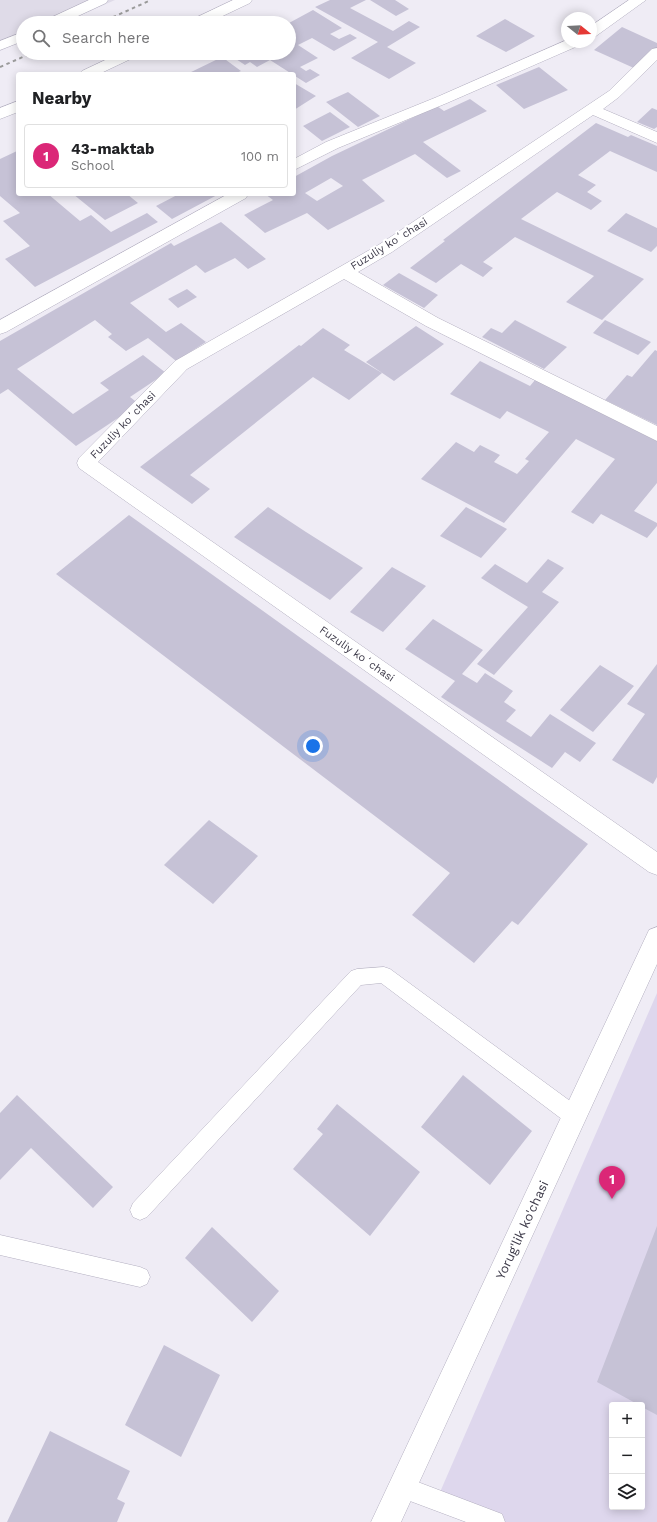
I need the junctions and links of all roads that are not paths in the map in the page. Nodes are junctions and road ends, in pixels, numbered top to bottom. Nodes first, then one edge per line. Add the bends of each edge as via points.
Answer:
1 (101, 0) edge
2 (245, 0) edge
3 (639, 0) edge
4 (66, 16) edge
5 (211, 16) edge
6 (597, 29) edge
7 (16, 39) edge
8 (0, 46) edge
9 (561, 48) edge
10 (657, 52) edge
11 (117, 60) edge
12 (90, 72) edge
13 (16, 107) edge
14 (591, 110) junction
15 (0, 114) edge
16 (657, 138) edge
17 (296, 164) edge
18 (236, 196) edge
19 (345, 272) junction
20 (0, 328) edge
21 (657, 434) edge
22 (657, 865) edge
23 (657, 938) edge
24 (574, 1116) junction
25 (140, 1210) dead end
26 (0, 1245) edge
27 (140, 1277) dead end
28 (402, 1487) junction
29 (386, 1522) edge
30 (494, 1522) edge

1 - 4 street
2 - 5 street
3 - 6 street
7 - 8 street
9 - 17 street via 332,145
10 - 14 street, Fuzuliy koʻchasi via 614,94
11 - 12 street
13 - 15 street
14 - 16 street
14 - 19 street, Fuzuliy koʻchasi via 386,248
18 - 20 street
19 - 21 street via 432,322
19 - 22 street, Fuzuliy koʻchasi via 181,365 86,463
23 - 24 street, Yorug'lik ko'chasi
24 - 25 lane via 384,975 357,977
24 - 28 street, Yorug'lik ko'chasi
26 - 27 lane
28 - 29 street, Yorug'lik ko'chasi
28 - 30 lane

